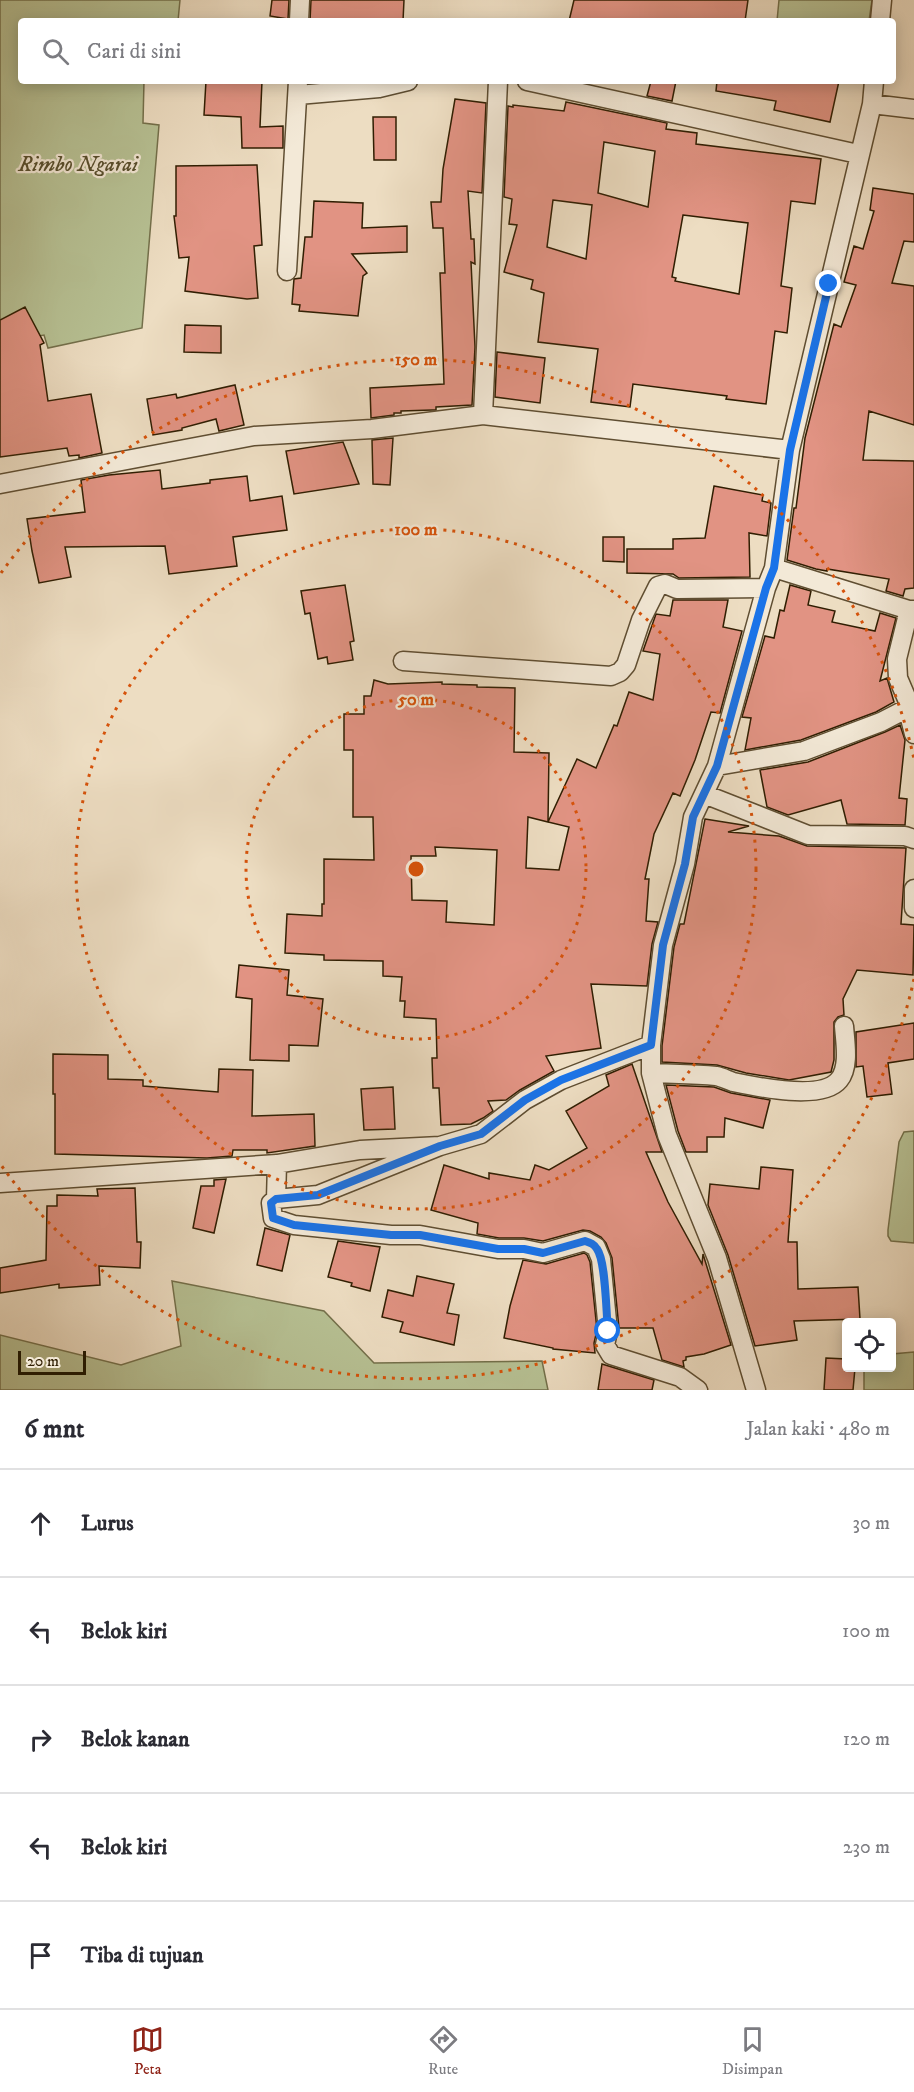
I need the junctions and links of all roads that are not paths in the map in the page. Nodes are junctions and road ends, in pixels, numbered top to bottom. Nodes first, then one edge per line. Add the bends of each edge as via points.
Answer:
1 (300, 0) edge
2 (882, 0) edge
3 (299, 18) edge
4 (880, 18) edge
5 (396, 84) edge
6 (498, 84) edge
7 (541, 84) edge
8 (874, 84) edge
9 (298, 88) edge
10 (872, 104) junction
11 (914, 109) edge
12 (858, 154) junction
13 (287, 271) dead end
14 (483, 415) junction
15 (790, 450) junction
16 (0, 484) edge
17 (774, 568) junction
18 (766, 588) junction
19 (911, 610) edge
20 (403, 661) dead end
21 (912, 705) edge
22 (914, 734) edge
23 (717, 766) junction
24 (704, 794) junction
25 (914, 839) edge
26 (914, 889) edge
27 (914, 908) edge
28 (844, 1026) dead end
29 (651, 1045) junction
30 (651, 1072) junction
31 (440, 1146) junction
32 (276, 1164) junction
33 (0, 1183) edge
34 (276, 1199) junction
35 (752, 1389) edge
36 (698, 1390) edge

1 - 3 street
2 - 4 street
5 - 9 street via 379,88
6 - 14 street
7 - 12 street
8 - 10 street
9 - 13 street
10 - 11 street
10 - 12 street
12 - 15 street
14 - 15 street
14 - 16 street via 372,429 254,436
15 - 17 street
17 - 18 street
17 - 19 street
18 - 20 street via 658,586 626,665 611,675
18 - 23 street
19 - 21 street via 897,660 898,678
21 - 22 street via 909,714
21 - 23 street via 881,722 804,751
23 - 24 street
24 - 25 street via 808,835
24 - 29 street via 693,817 663,945
26 - 27 street
28 - 30 street via 842,1077 821,1090 780,1092 718,1076
29 - 30 street
29 - 31 street via 561,1080 525,1100 481,1134
30 - 35 street via 667,1135 717,1258
31 - 32 street via 360,1150
31 - 34 street via 318,1195
32 - 33 street
32 - 34 street
34 - 36 street via 271,1203 273,1218 294,1225 420,1235 543,1253 585,1241 592,1243 602,1259 608,1331 605,1345 611,1355 680,1377

